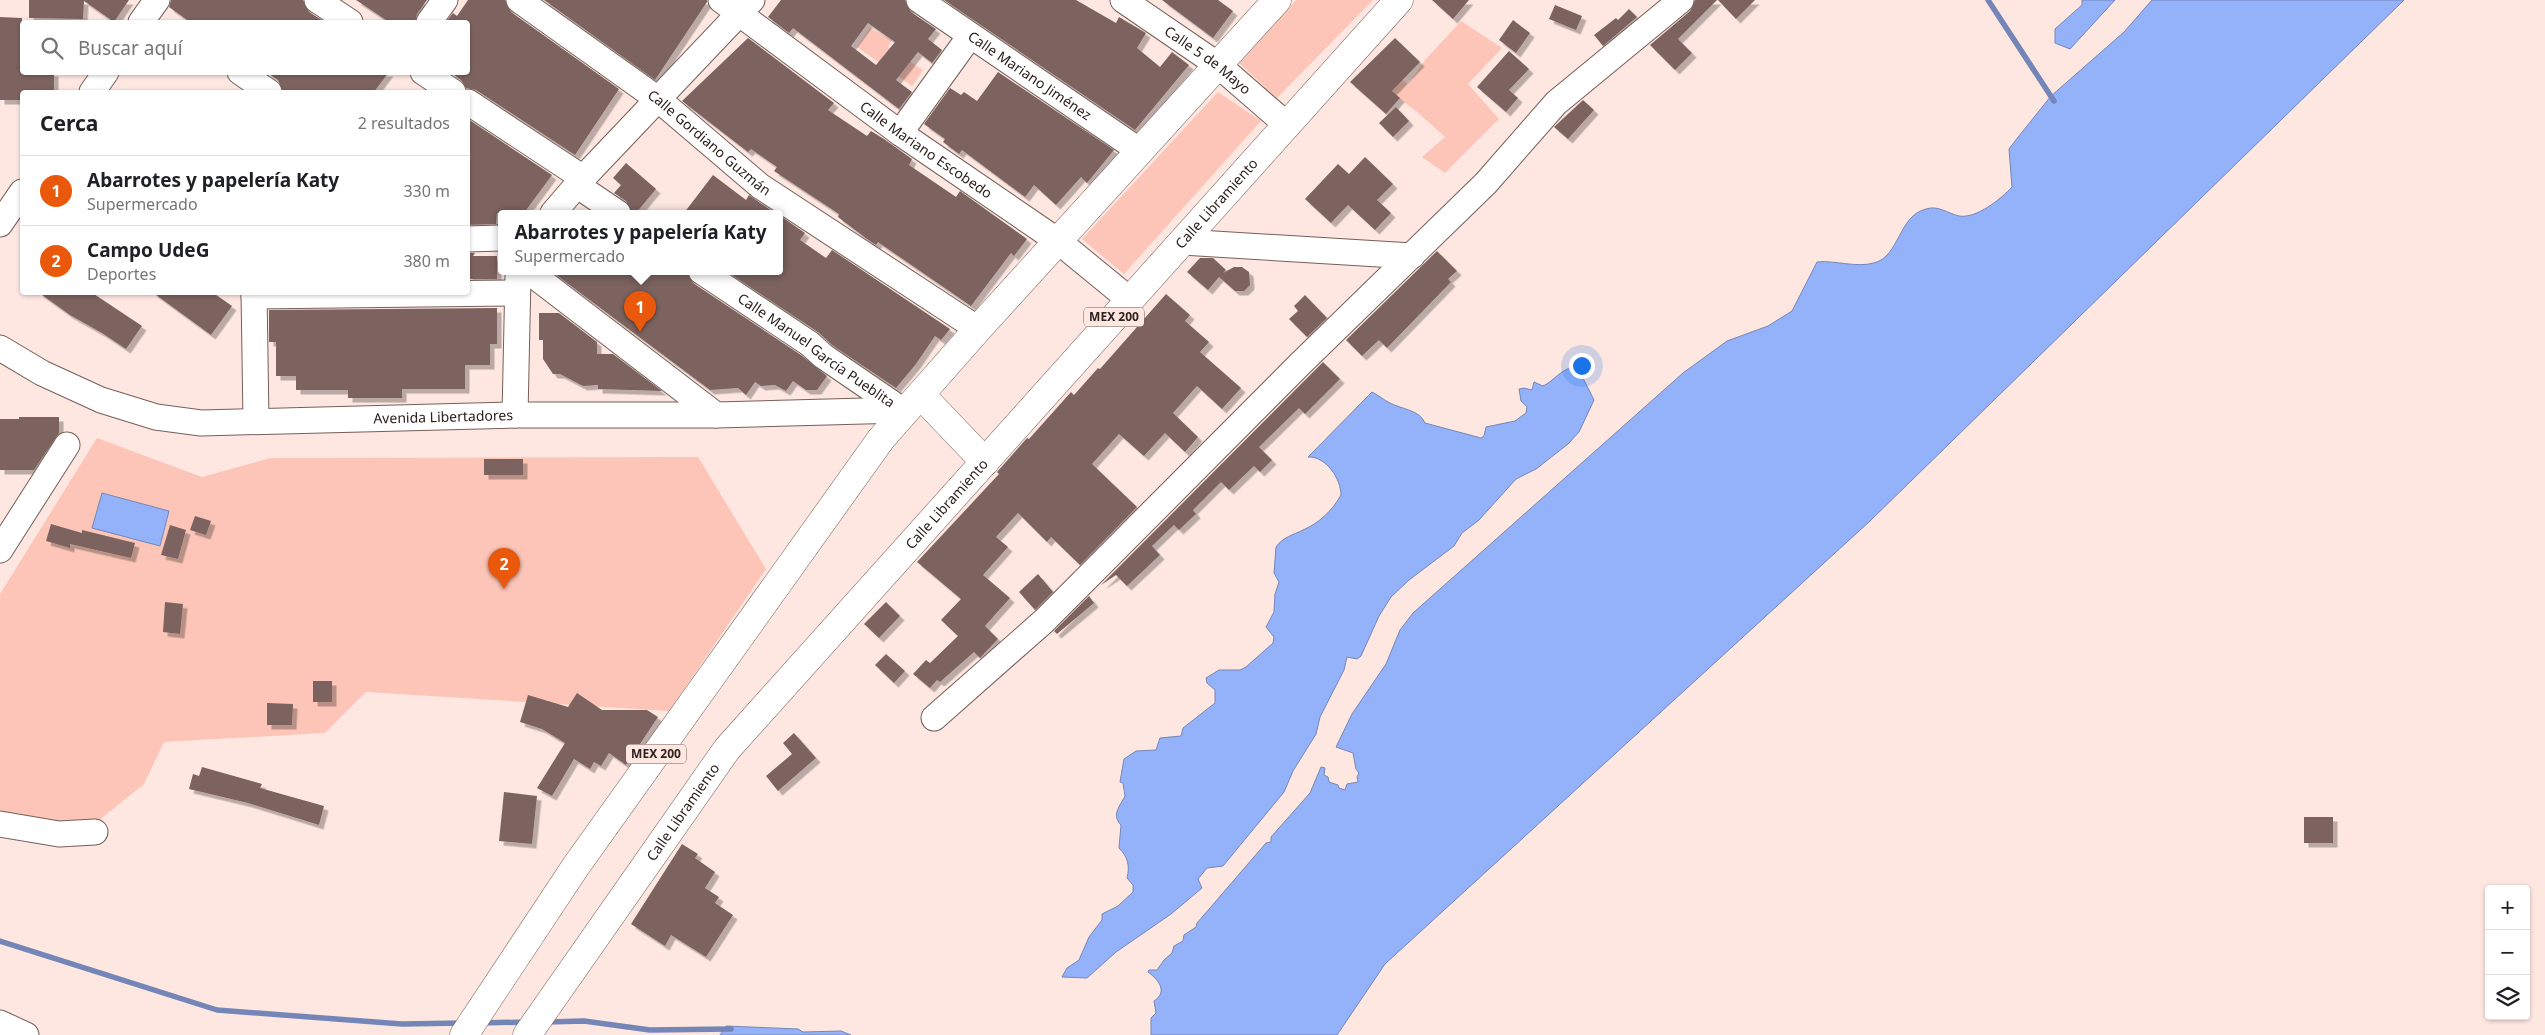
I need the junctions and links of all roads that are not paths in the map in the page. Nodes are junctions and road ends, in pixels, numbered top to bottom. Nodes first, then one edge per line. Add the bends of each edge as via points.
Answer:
1 (317, 0) edge
2 (445, 0) edge
3 (519, 0) edge
4 (920, 0) edge
5 (1123, 0) edge
6 (1277, 0) edge
7 (1399, 0) edge
8 (1681, 0) edge
9 (738, 4) edge
10 (347, 20) edge
11 (430, 20) edge
12 (970, 36) junction
13 (1218, 65) junction
14 (104, 75) edge
15 (244, 75) edge
16 (428, 75) edge
17 (93, 90) edge
18 (266, 90) edge
19 (450, 90) edge
20 (659, 100) junction
21 (470, 103) edge
22 (1287, 125) junction
23 (900, 133) junction
24 (1140, 151) junction
25 (581, 182) junction
26 (20, 195) edge
27 (556, 210) edge
28 (614, 210) edge
29 (0, 224) edge
30 (498, 238) edge
31 (470, 239) edge
32 (1058, 241) junction
33 (1182, 242) junction
34 (1412, 256) junction
35 (533, 275) edge
36 (707, 275) edge
37 (517, 282) edge
38 (470, 284) edge
39 (254, 295) edge
40 (1130, 300) junction
41 (978, 329) junction
42 (0, 348) edge
43 (909, 407) junction
44 (515, 415) junction
45 (716, 415) junction
46 (256, 421) junction
47 (67, 445) dead end
48 (985, 462) junction
49 (0, 550) edge
50 (934, 718) dead end
51 (0, 824) edge
52 (95, 832) dead end
53 (0, 1023) edge
54 (26, 1035) edge
55 (464, 1035) edge
56 (527, 1035) edge

1 - 10 street
2 - 11 street
3 - 20 street, Calle Gordiano Guzmán
4 - 12 street, Calle Mariano Jiménez
5 - 13 street, Calle 5 de Mayo
6 - 13 highway, MEX 200
7 - 22 highway, Calle Libramiento / MEX 200
8 - 34 street via 1556,104 1486,183
9 - 20 street
9 - 23 street, Calle Mariano Escobedo
12 - 23 street
12 - 24 street, Calle Mariano Jiménez
13 - 22 street, Calle 5 de Mayo
13 - 24 highway, MEX 200
14 - 17 street
15 - 18 street
16 - 19 street
20 - 25 street
20 - 41 street, Calle Gordiano Guzmán via 760,186
21 - 25 street
22 - 33 highway, Calle Libramiento / MEX 200
23 - 32 street, Calle Mariano Escobedo
24 - 32 highway, MEX 200
25 - 27 street
25 - 28 street
26 - 29 street
30 - 31 street
32 - 40 street, Calle Mariano Escobedo
32 - 41 highway, MEX 200
33 - 34 street
33 - 40 highway, Calle Libramiento / MEX 200
34 - 50 street via 1044,621
35 - 45 street
36 - 43 street, Calle Manuel García Pueblita via 823,356
37 - 38 street
37 - 44 street
39 - 46 street
40 - 48 highway, Calle Libramiento / MEX 200
41 - 43 highway, MEX 200
42 - 46 street, Avenida Libertadores via 42,373 101,400 156,417 201,423
43 - 45 street, Avenida Libertadores
43 - 48 highway
43 - 55 highway, MEX 200 via 881,439 576,866
44 - 45 street, Avenida Libertadores
44 - 46 street, Avenida Libertadores
47 - 49 street
48 - 56 highway, Calle Libramiento / MEX 200 via 727,749
51 - 52 street via 60,834
53 - 54 street

